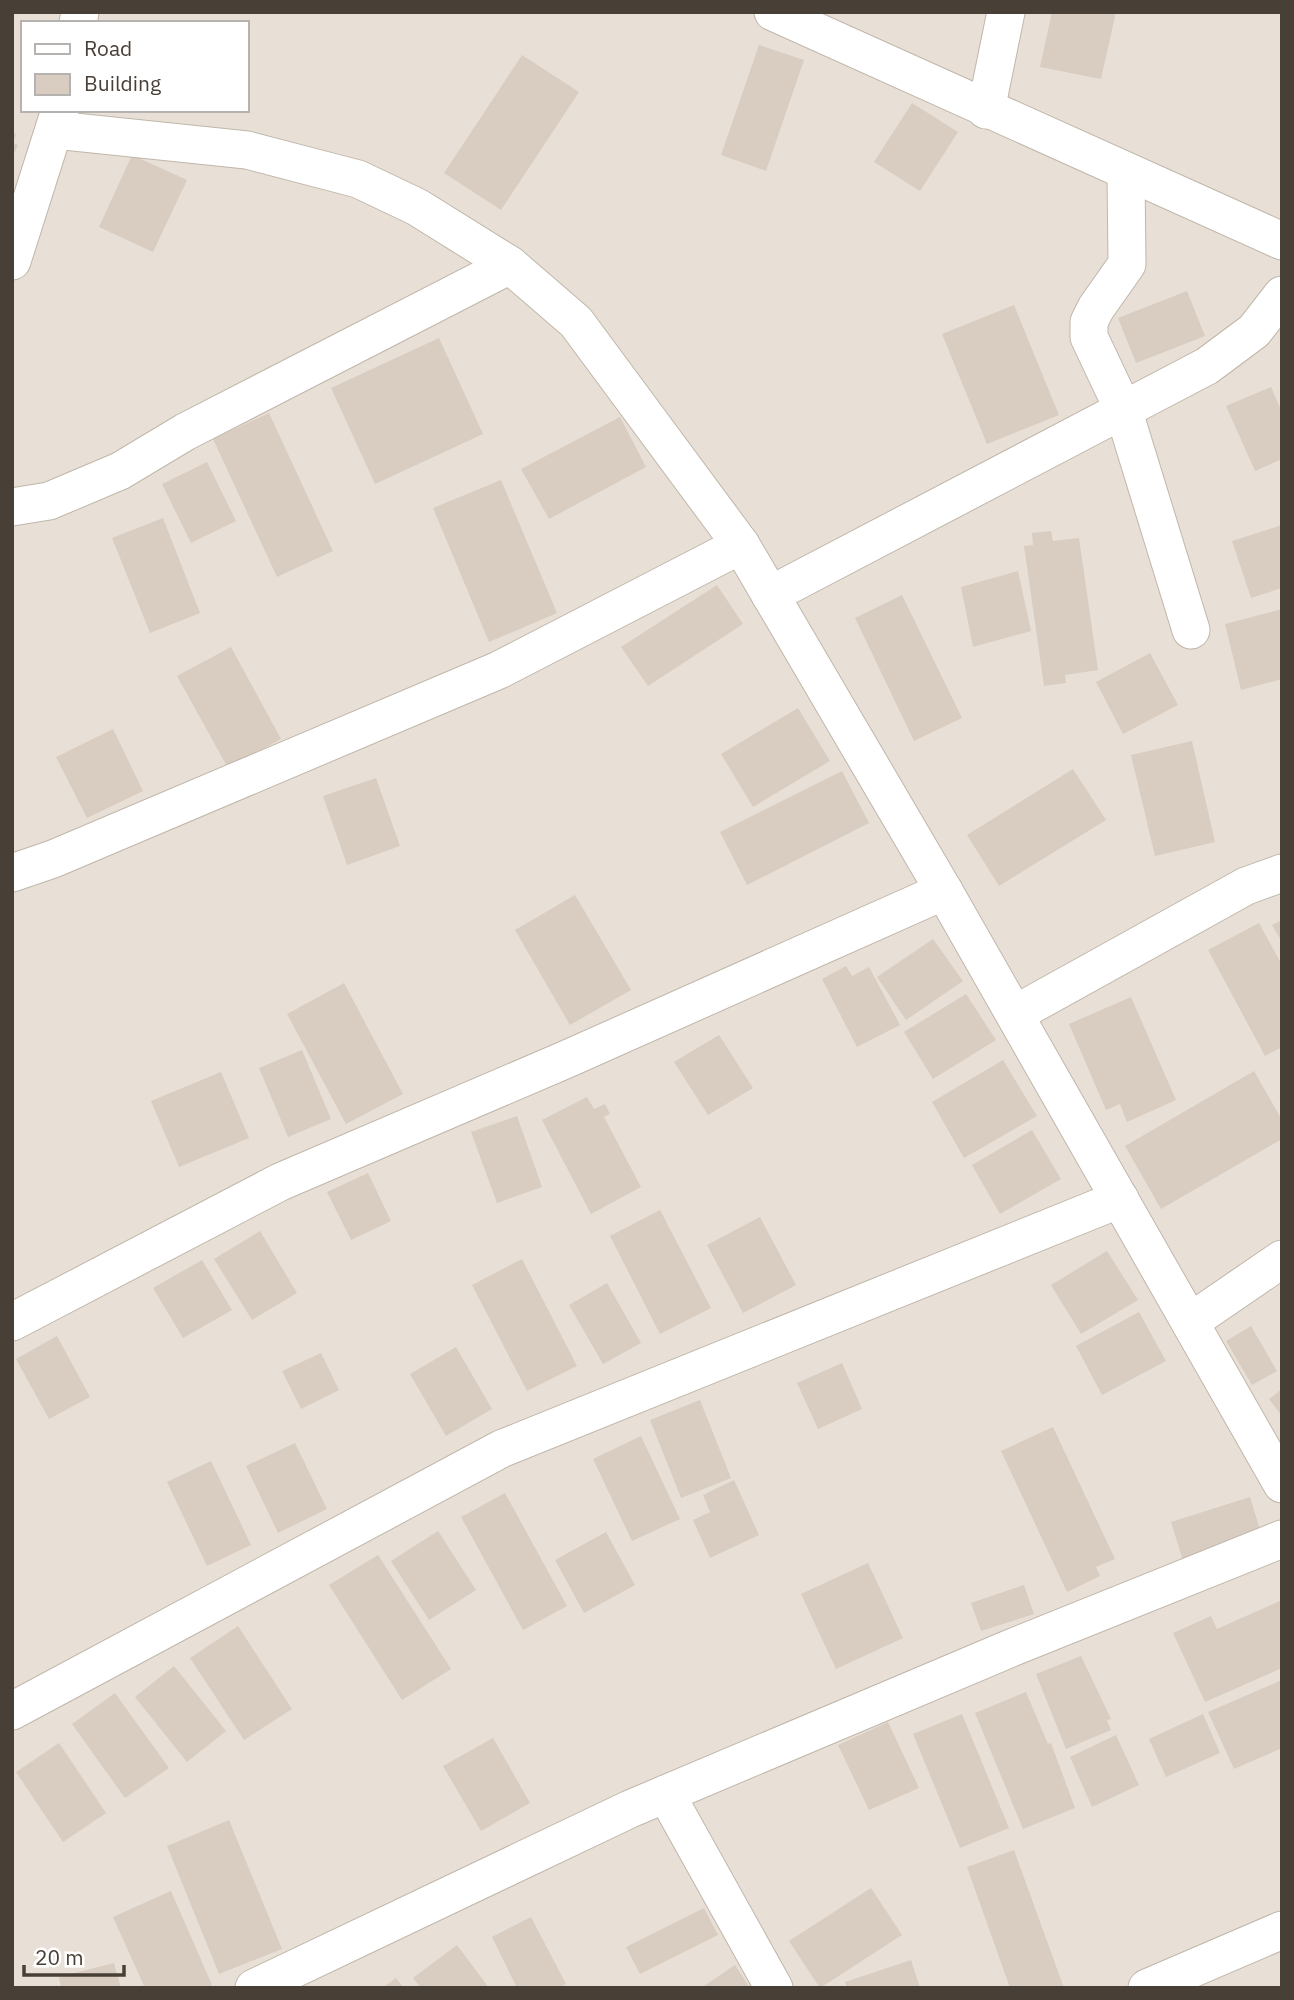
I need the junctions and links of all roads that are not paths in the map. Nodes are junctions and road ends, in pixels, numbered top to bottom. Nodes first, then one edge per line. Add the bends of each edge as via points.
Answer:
1 (773, 12) edge
2 (1006, 12) edge
3 (986, 110) junction
4 (122, 112) edge
5 (57, 120) edge
6 (144, 139) junction
7 (1126, 173) junction
8 (1282, 242) edge
9 (12, 261) edge
10 (510, 265) junction
11 (1282, 295) edge
12 (1124, 410) junction
13 (12, 507) edge
14 (741, 545) junction
15 (770, 594) junction
16 (1191, 629) dead end
17 (12, 873) edge
18 (1282, 873) edge
19 (944, 891) junction
20 (1015, 1014) junction
21 (1120, 1199) junction
22 (1282, 1259) edge
23 (12, 1322) edge
24 (1190, 1322) junction
25 (1282, 1484) edge
26 (1282, 1539) edge
27 (12, 1711) edge
28 (666, 1794) junction
29 (1282, 1930) edge
30 (254, 1988) edge
31 (774, 1988) edge
32 (1147, 1988) edge

1 - 3 street
2 - 3 street
3 - 7 street
4 - 6 street
5 - 6 street
5 - 9 street
6 - 10 street via 247,150 358,179 417,207
7 - 8 street
7 - 12 street via 1127,264 1089,322 1089,337
10 - 13 street via 185,432 120,471 49,501
10 - 14 street via 576,322
11 - 12 street via 1254,331 1207,366
12 - 15 street
12 - 16 street
14 - 15 street
14 - 17 street via 499,670
15 - 19 street
18 - 20 street via 1246,886
19 - 20 street
19 - 23 street via 280,1182
20 - 21 street
21 - 24 street
21 - 27 street via 501,1449
22 - 24 street
24 - 25 street
26 - 28 street
28 - 30 street
28 - 31 street
29 - 32 street

